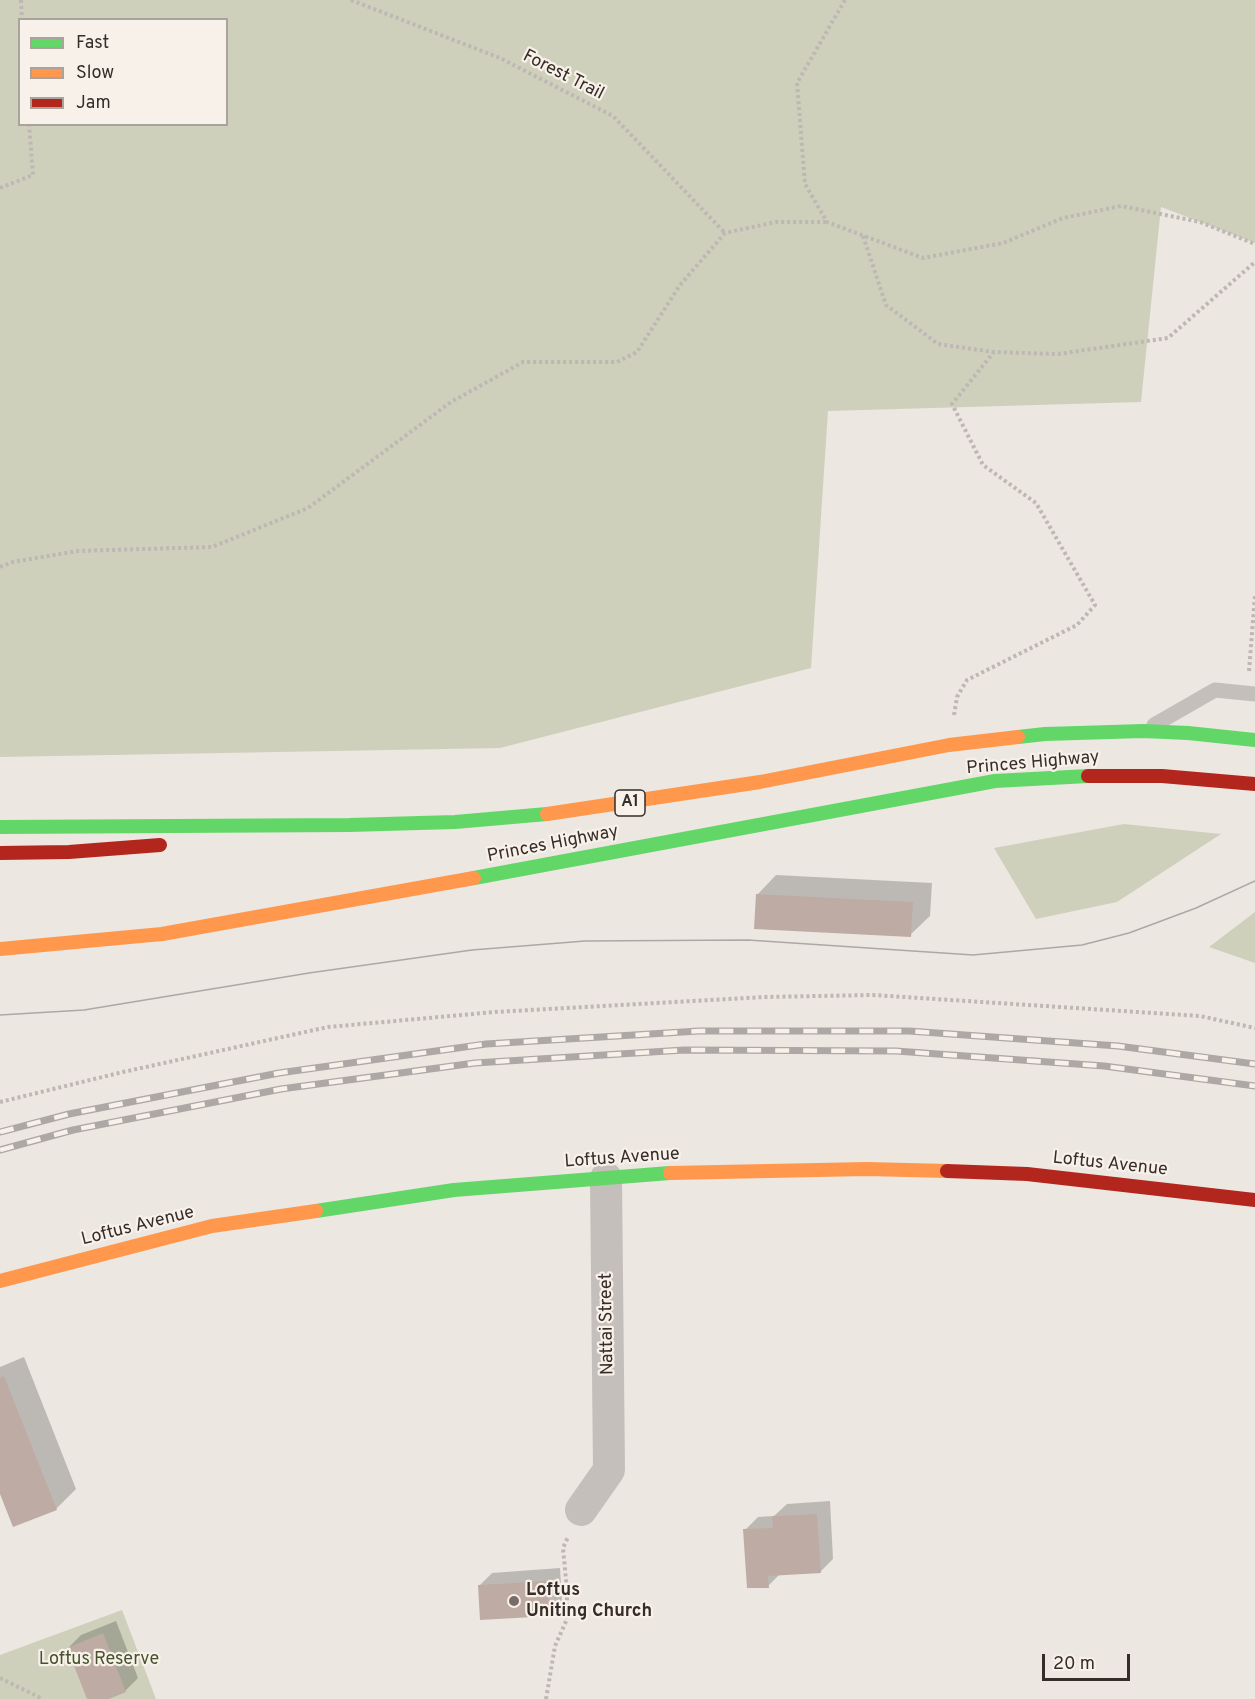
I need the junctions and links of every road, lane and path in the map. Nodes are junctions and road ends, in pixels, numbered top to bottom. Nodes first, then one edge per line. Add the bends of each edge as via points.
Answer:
1 (21, 0) edge
2 (351, 0) edge
3 (845, 0) edge
4 (22, 18) edge
5 (29, 126) edge
6 (0, 188) edge
7 (827, 222) junction
8 (725, 233) junction
9 (862, 235) junction
10 (1255, 244) edge
11 (1255, 262) edge
12 (994, 352) junction
13 (0, 567) edge
14 (1255, 596) edge
15 (1251, 693) edge
16 (1143, 731) junction
17 (1255, 740) edge
18 (949, 745) junction
19 (1255, 784) edge
20 (349, 825) junction
21 (0, 827) edge
22 (212, 840) dead end
23 (177, 844) dead end
24 (0, 853) edge
25 (0, 949) edge
26 (1255, 1028) edge
27 (0, 1102) edge
28 (606, 1178) junction
29 (1255, 1200) edge
30 (0, 1281) edge
31 (581, 1510) joint
32 (0, 1678) edge
33 (43, 1699) edge
34 (546, 1699) edge

1 - 4 path
2 - 8 path, Forest Trail via 500,58 613,116
3 - 7 path via 797,83 805,184
5 - 6 path via 33,175
7 - 8 path via 776,222
7 - 9 path
8 - 13 path via 680,285 637,352 617,362 523,362 451,402 308,508 212,547 78,551
9 - 10 path via 923,258 1003,243 1063,218 1121,206 1200,222
9 - 12 path via 886,306 939,344
11 - 12 path via 1168,338 1058,354
12 - 18 path via 952,404 983,465 1036,502 1095,605 1077,625 967,680 957,697
14 - 15 path
15 - 16 lane via 1215,690
16 - 17 main road, Princes Highway / A1
16 - 18 main road, Princes Highway / A1 via 1045,734
18 - 20 main road, Princes Highway / A1 via 760,782 570,812 455,822
19 - 25 main road, Princes Highway via 1150,776 995,781 162,934
20 - 21 main road, Princes Highway / A1
20 - 22 main road
23 - 24 main road
26 - 27 path via 1200,1016 873,995 495,1012 328,1027
28 - 29 main road, Loftus Avenue via 679,1172 867,1169 1027,1174
28 - 30 main road, Loftus Avenue via 454,1190 212,1226
28 - 31 street, Nattai Street via 620,1474
31 - 34 path via 563,1548 567,1619 555,1646
32 - 33 path

